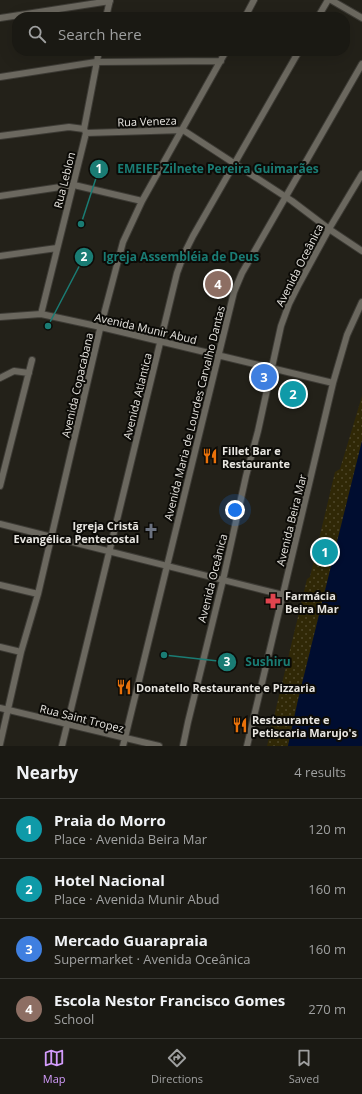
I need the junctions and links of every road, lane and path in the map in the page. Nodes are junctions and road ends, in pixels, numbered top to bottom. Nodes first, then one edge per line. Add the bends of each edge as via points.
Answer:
1 (110, 0) edge
2 (254, 0) edge
3 (329, 0) edge
4 (37, 12) edge
5 (107, 12) edge
6 (248, 12) edge
7 (321, 12) edge
8 (12, 16) edge
9 (0, 18) edge
10 (362, 18) edge
11 (98, 56) edge
12 (224, 56) edge
13 (296, 56) edge
14 (221, 61) junction
15 (96, 62) junction
16 (362, 64) edge
17 (0, 76) edge
18 (183, 130) junction
19 (85, 131) junction
20 (0, 136) edge
21 (234, 163) junction
22 (362, 174) edge
23 (74, 185) junction
24 (0, 196) edge
25 (286, 197) junction
26 (142, 201) junction
27 (329, 229) junction
28 (57, 248) junction
29 (362, 250) edge
30 (0, 256) edge
31 (362, 302) edge
32 (41, 314) junction
33 (0, 317) edge
34 (101, 327) junction
35 (160, 341) junction
36 (218, 355) junction
37 (32, 360) dead end
38 (272, 368) junction
39 (29, 372) junction
40 (0, 378) edge
41 (333, 383) junction
42 (1, 470) edge
43 (0, 486) edge
44 (0, 524) edge
45 (52, 537) junction
46 (109, 551) junction
47 (167, 566) junction
48 (223, 580) junction
49 (0, 585) edge
50 (38, 594) junction
51 (283, 595) junction
52 (0, 647) edge
53 (21, 652) junction
54 (0, 708) edge
55 (8, 710) junction
56 (67, 724) junction
57 (125, 738) junction
58 (0, 744) edge
59 (62, 746) edge
60 (123, 746) edge
61 (158, 746) edge
62 (183, 746) edge
63 (247, 746) edge

1 - 4 street
1 - 5 street
2 - 6 street
3 - 7 street
3 - 10 street
8 - 9 street
11 - 15 street, Rua Leblon
12 - 14 street, Avenida Copacabana
13 - 21 street, Avenida Atlantica
14 - 15 street
14 - 18 street, Avenida Copacabana
15 - 17 street
15 - 19 street, Rua Leblon
16 - 25 street, Avenida Maria de Lourdes Carvalho Dantas
18 - 19 street, Rua Veneza
18 - 21 street, Rua Veneza
18 - 26 street, Avenida Copacabana
19 - 20 street, Rua Veneza via 69,127
19 - 23 street, Rua Leblon
21 - 25 street, Rua Veneza
21 - 35 street, Avenida Atlantica via 184,254
22 - 27 street, Avenida Oceânica
23 - 24 street
23 - 26 street
23 - 28 street, Rua Leblon
25 - 27 street, Rua Veneza
25 - 36 street, Avenida Maria de Lourdes Carvalho Dantas via 242,273 234,292
26 - 34 street, Avenida Copacabana via 123,242
27 - 29 street, Rua Veneza
27 - 38 street, Avenida Oceânica via 289,304
28 - 30 street
28 - 32 street, Rua Leblon
31 - 41 street, Avenida Beira Mar via 347,335
32 - 33 street, Avenida Munir Abud
32 - 34 street, Avenida Munir Abud
34 - 35 street, Avenida Munir Abud
34 - 45 street, Avenida Copacabana
35 - 36 street, Avenida Munir Abud
35 - 46 street, Avenida Atlantica
36 - 38 street, Avenida Munir Abud
36 - 47 street, Avenida Maria de Lourdes Carvalho Dantas
37 - 39 street
38 - 41 street, Avenida Munir Abud
38 - 48 street, Avenida Oceânica
39 - 40 street via 14,371
39 - 42 street
41 - 51 street, Avenida Beira Mar
42 - 43 street
44 - 45 street
45 - 46 street
45 - 50 street, Avenida Copacabana
46 - 47 street
46 - 56 street, Avenida Atlantica
47 - 48 street
47 - 57 street, Avenida Maria de Lourdes Carvalho Dantas
48 - 51 street
48 - 62 street, Avenida Oceânica
49 - 50 street
50 - 53 street, Avenida Copacabana
51 - 63 street, Avenida Beira Mar
52 - 53 street
53 - 55 street, Avenida Copacabana
54 - 55 street, Rua Saint Tropez
55 - 56 street, Rua Saint Tropez
55 - 58 street, Avenida Copacabana
56 - 57 street, Rua Saint Tropez
56 - 59 street, Avenida Atlantica
57 - 60 street, Avenida Maria de Lourdes Carvalho Dantas
57 - 61 street, Rua Saint Tropez

